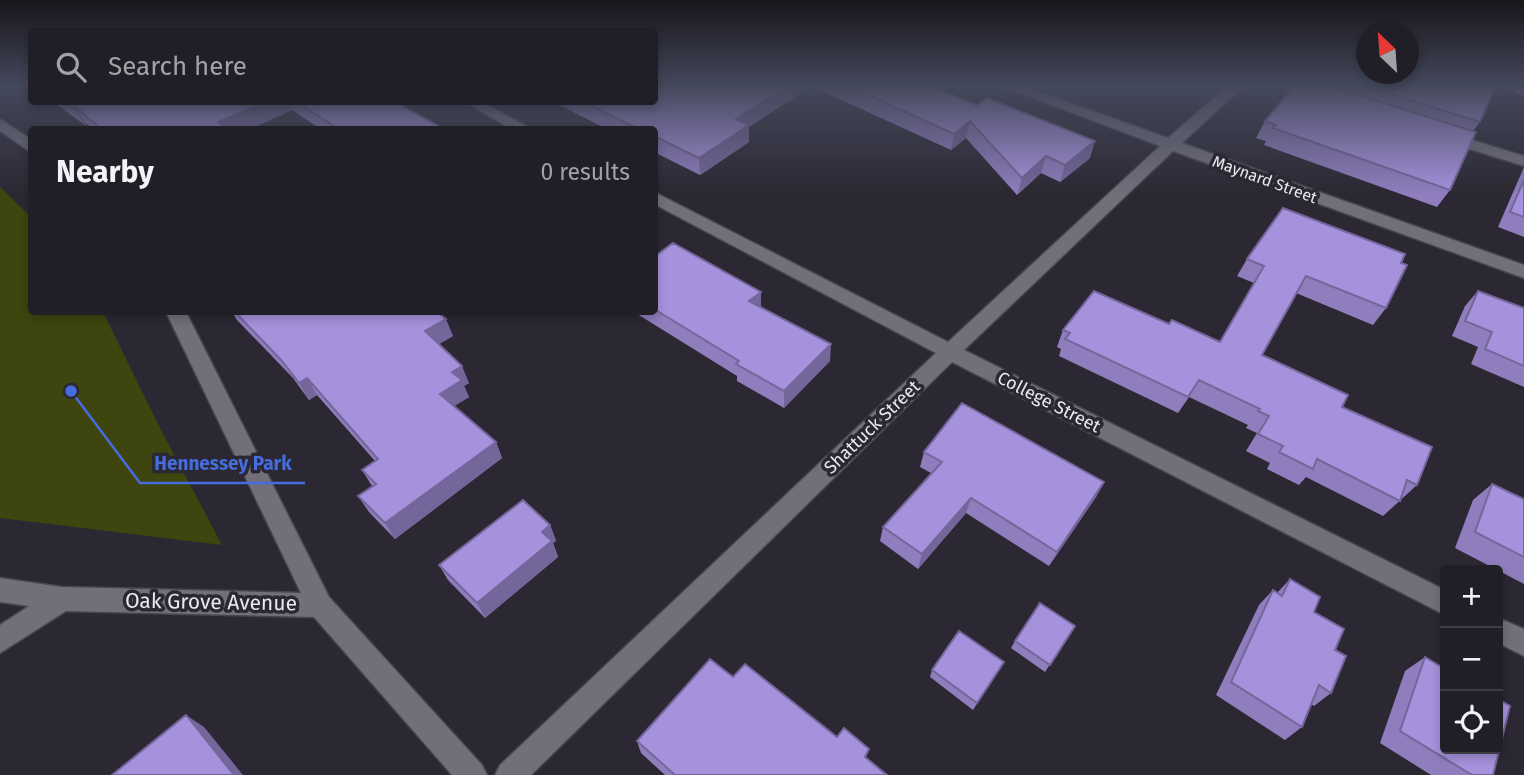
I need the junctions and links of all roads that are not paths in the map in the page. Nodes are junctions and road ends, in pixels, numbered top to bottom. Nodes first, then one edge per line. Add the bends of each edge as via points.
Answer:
1 (1105, 121) edge
2 (1197, 121) edge
3 (0, 124) edge
4 (1434, 133) edge
5 (28, 145) edge
6 (1170, 145) junction
7 (1524, 162) edge
8 (658, 199) edge
9 (1524, 272) edge
10 (177, 315) edge
11 (950, 352) junction
12 (0, 590) edge
13 (62, 599) junction
14 (1440, 600) edge
15 (320, 604) junction
16 (1503, 632) edge
17 (0, 640) edge
18 (1524, 643) edge
19 (472, 775) edge
20 (510, 775) edge

1 - 6 street, Maynard Street
2 - 6 street, Shattuck Street
3 - 5 street
4 - 7 street
6 - 9 street, Maynard Street
6 - 11 street, Shattuck Street
8 - 11 street, College Street
10 - 15 street
11 - 14 street, College Street
11 - 20 street, Shattuck Street
12 - 13 street, Oak Grove Avenue
13 - 15 street, Oak Grove Avenue
13 - 17 street
15 - 19 street, Oak Grove Avenue
16 - 18 street

